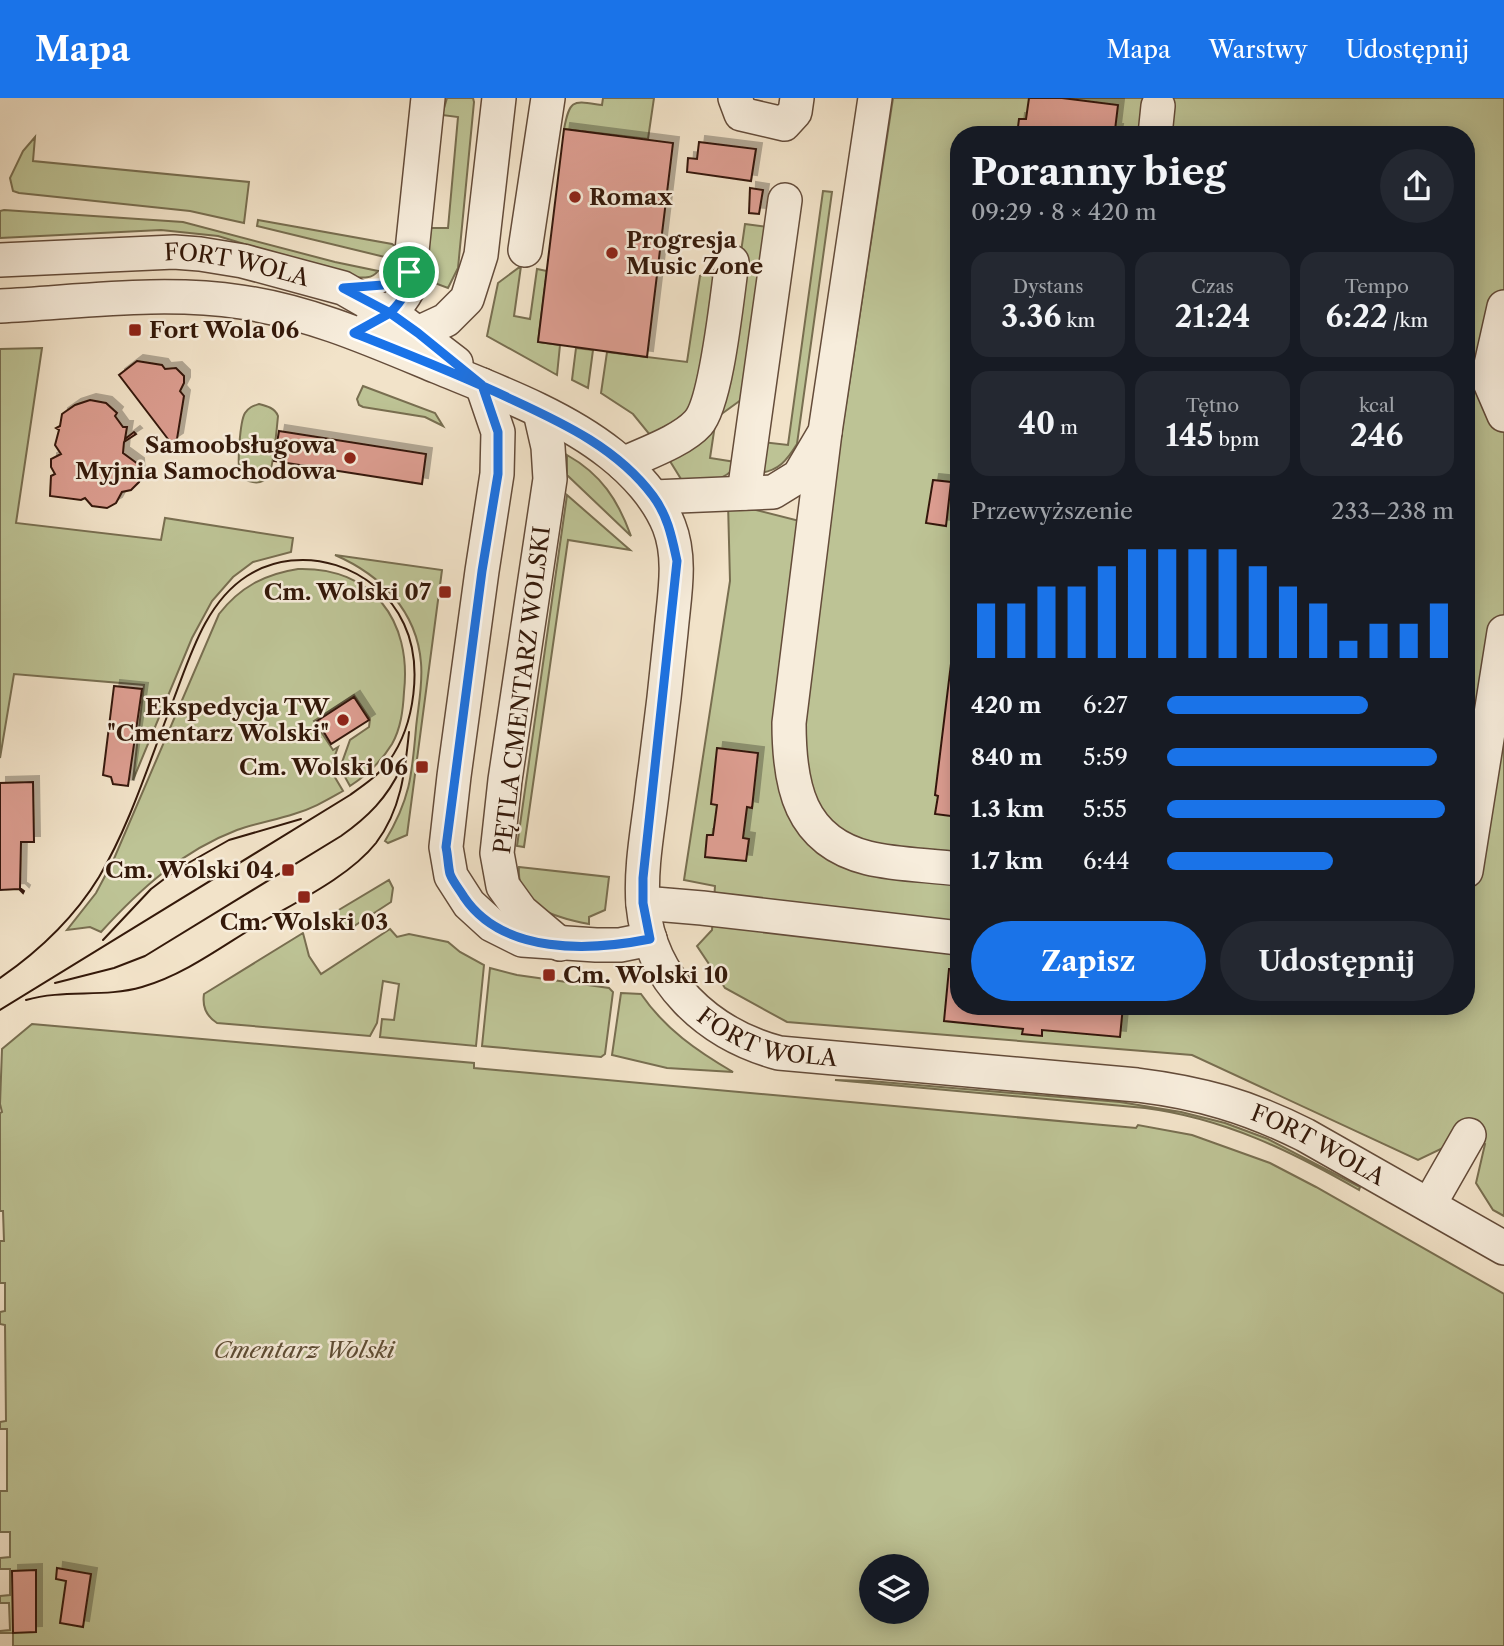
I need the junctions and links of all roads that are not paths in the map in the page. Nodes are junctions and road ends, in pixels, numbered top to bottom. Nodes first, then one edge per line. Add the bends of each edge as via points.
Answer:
1 (428, 98) edge
2 (499, 98) edge
3 (548, 98) edge
4 (735, 98) edge
5 (797, 98) edge
6 (875, 98) edge
7 (785, 200) dead end
8 (525, 250) dead end
9 (0, 260) edge
10 (732, 262) dead end
11 (409, 272) junction
12 (343, 288) junction
13 (0, 306) edge
14 (1504, 307) edge
15 (390, 313) junction
16 (354, 333) junction
17 (418, 333) junction
18 (482, 385) junction
19 (540, 412) junction
20 (1504, 415) edge
21 (825, 432) junction
22 (623, 464) junction
23 (744, 493) junction
24 (654, 497) junction
25 (1504, 632) edge
26 (1475, 814) edge
27 (950, 868) edge
28 (643, 903) junction
29 (950, 937) edge
30 (650, 939) junction
31 (560, 944) junction
32 (1469, 1135) dead end
33 (1429, 1205) junction
34 (1504, 1248) edge

1 - 11 street
2 - 17 street via 481,255 467,299 446,320
3 - 8 street
4 - 5 street via 741,114 784,124 795,112
6 - 21 street
7 - 23 street
9 - 12 street, FORT WOLA via 191,253 243,261
10 - 22 street via 710,400 698,423
11 - 12 street via 383,285
11 - 15 street via 408,289
12 - 15 street, FORT WOLA
13 - 16 street, FORT WOLA via 212,299 276,309
14 - 20 street via 1488,378
15 - 16 street
15 - 17 street, FORT WOLA
16 - 18 street, FORT WOLA
17 - 18 street, FORT WOLA
18 - 19 street, FORT WOLA
18 - 31 street via 498,432 498,474 446,847 451,876 469,904 492,925 522,940
19 - 22 street, FORT WOLA via 589,438
19 - 31 street, PĘTLA CMENTARZ WOLSKI via 550,479 497,853 503,886 521,911
21 - 23 street via 799,476 773,492
21 - 27 street via 789,723 796,796 813,824 834,845 868,858
22 - 24 street, FORT WOLA
23 - 24 street
24 - 28 street, FORT WOLA via 670,526 677,561
25 - 26 street
28 - 29 street
28 - 30 street, FORT WOLA
30 - 31 street via 620,945
30 - 33 street, FORT WOLA via 658,962 688,1003 733,1036 756,1046 813,1057 1195,1093 1276,1120
32 - 33 street
33 - 34 street, FORT WOLA

